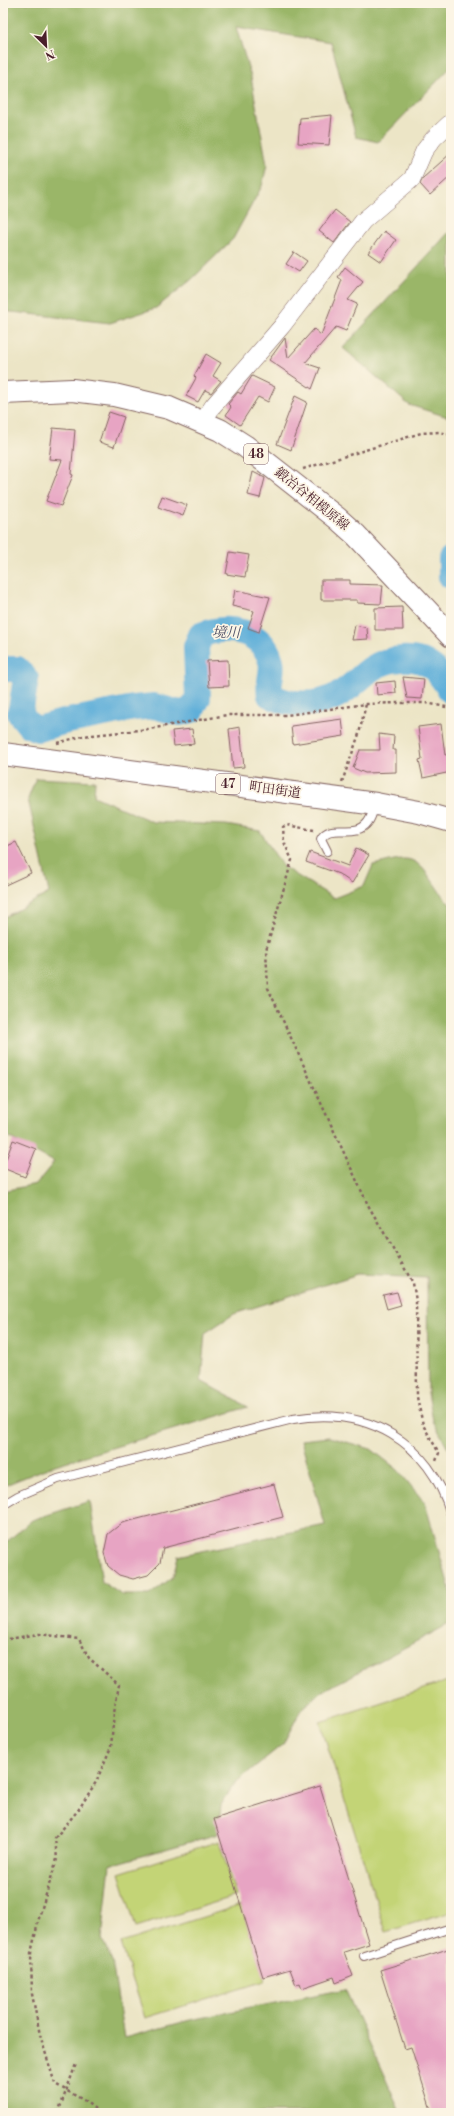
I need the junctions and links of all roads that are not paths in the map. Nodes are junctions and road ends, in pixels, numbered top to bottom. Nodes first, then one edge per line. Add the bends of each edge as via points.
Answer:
1 (449, 124) dead end
2 (3, 393) edge
3 (203, 421) junction
4 (451, 636) edge
5 (3, 754) edge
6 (376, 804) junction
7 (451, 821) edge
8 (328, 851) dead end
9 (3, 1505) edge
10 (451, 1514) edge
11 (451, 1928) edge
12 (364, 1956) dead end

1 - 3 street via 427,147 412,179 363,221 282,326
2 - 3 main road, 鍛冶谷相模原線 / 48 via 72,390 100,392 169,408
3 - 4 main road, 鍛冶谷相模原線 / 48 via 245,446 356,535
5 - 6 main road, 町田街道 / 47
6 - 7 main road, 町田街道 / 47
6 - 8 lane via 369,821 362,827 352,831 327,832 321,839
9 - 10 lane via 38,1487 70,1476 311,1416 343,1416 385,1430 411,1448 432,1472
11 - 12 lane

